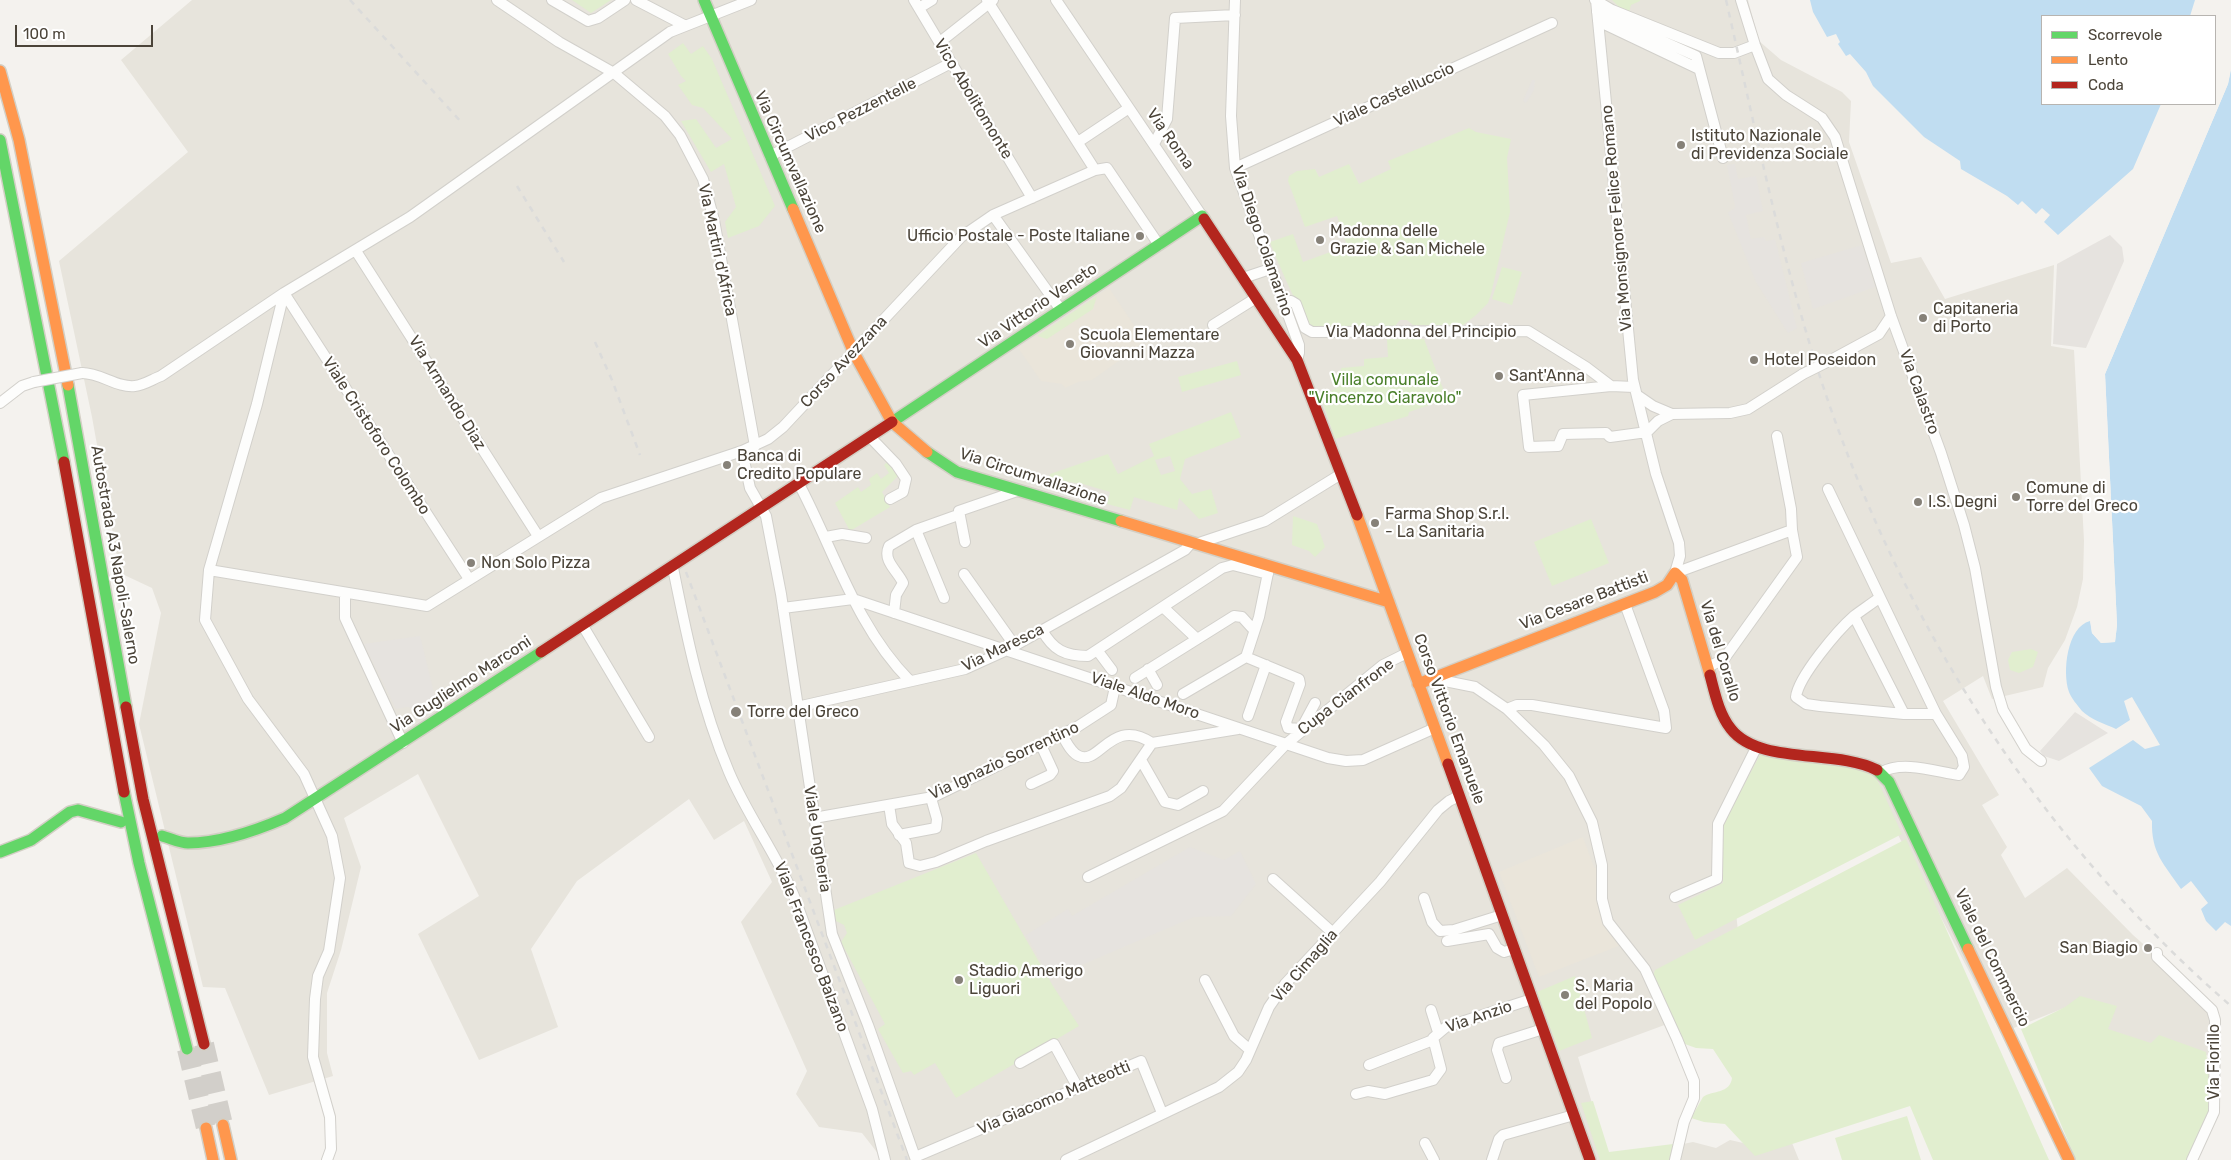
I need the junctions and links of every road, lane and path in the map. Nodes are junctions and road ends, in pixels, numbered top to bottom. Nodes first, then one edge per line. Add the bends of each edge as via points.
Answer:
1 (498, 0) edge
2 (552, 0) edge
3 (624, 0) edge
4 (639, 0) edge
5 (704, 0) edge
6 (751, 0) edge
7 (932, 0) edge
8 (1057, 0) edge
9 (1235, 0) edge
10 (1741, 0) edge
11 (990, 1) edge
12 (917, 4) edge
13 (1597, 7) edge
14 (710, 15) junction
15 (1235, 15) junction
16 (1552, 23) dead end
17 (684, 26) junction
18 (940, 42) junction
19 (1752, 47) junction
20 (952, 63) junction
21 (0, 71) edge
22 (614, 73) junction
23 (1129, 108) junction
24 (0, 140) edge
25 (1078, 142) junction
26 (1154, 144) junction
27 (770, 156) junction
28 (1723, 158) dead end
29 (1236, 168) junction
30 (1095, 170) junction
31 (1032, 198) junction
32 (993, 215) junction
33 (1202, 216) junction
34 (1159, 245) junction
35 (356, 251) junction
36 (1270, 269) junction
37 (1244, 278) junction
38 (284, 294) junction
39 (1256, 298) junction
40 (1282, 302) junction
41 (1060, 310) junction
42 (1891, 316) junction
43 (1213, 325) dead end
44 (1879, 334) junction
45 (1901, 343) junction
46 (854, 353) junction
47 (1297, 360) junction
48 (1611, 386) junction
49 (1636, 391) junction
50 (0, 403) edge
51 (1672, 414) junction
52 (892, 422) junction
53 (1647, 432) junction
54 (1777, 436) dead end
55 (870, 437) junction
56 (755, 446) junction
57 (742, 451) junction
58 (1341, 474) junction
59 (799, 484) junction
60 (1019, 491) junction
61 (1830, 494) dead end
62 (890, 499) dead end
63 (761, 508) junction
64 (958, 515) junction
65 (916, 530) junction
66 (1792, 530) junction
67 (538, 536) junction
68 (826, 537) junction
69 (866, 538) dead end
70 (965, 542) dead end
71 (1193, 544) junction
72 (673, 568) junction
73 (209, 570) junction
74 (1269, 570) junction
75 (1675, 573) junction
76 (964, 574) dead end
77 (469, 580) junction
78 (345, 593) junction
79 (944, 598) dead end
80 (1879, 598) junction
81 (853, 599) junction
82 (1389, 602) junction
83 (1624, 604) junction
84 (1164, 607) junction
85 (783, 608) junction
86 (894, 613) junction
87 (1854, 616) junction
88 (583, 626) junction
89 (1252, 628) dead end
90 (1042, 630) junction
91 (1197, 639) junction
92 (1011, 648) junction
93 (1097, 650) junction
94 (1407, 653) junction
95 (1246, 657) junction
96 (1266, 665) junction
97 (1708, 667) junction
98 (1148, 669) junction
99 (1112, 670) dead end
100 (1135, 678) dead end
101 (1430, 678) junction
102 (910, 681) junction
103 (1418, 684) junction
104 (1157, 685) dead end
105 (1115, 686) junction
106 (1183, 694) dead end
107 (1315, 703) dead end
108 (797, 707) junction
109 (1507, 709) junction
110 (1904, 714) junction
111 (1936, 714) junction
112 (1248, 716) dead end
113 (1435, 728) junction
114 (1242, 729) junction
115 (1062, 734) junction
116 (649, 737) dead end
117 (403, 742) junction
118 (1152, 743) junction
119 (1286, 744) junction
120 (1041, 745) junction
121 (1757, 746) junction
122 (1141, 760) junction
123 (2042, 761) dead end
124 (1882, 772) junction
125 (1031, 784) dead end
126 (1203, 791) dead end
127 (1459, 796) junction
128 (931, 798) junction
129 (316, 800) junction
130 (889, 805) junction
131 (814, 818) junction
132 (121, 822) dead end
133 (162, 836) dead end
134 (899, 836) junction
135 (0, 852) edge
136 (1088, 877) dead end
137 (1273, 879) dead end
138 (1675, 897) dead end
139 (1424, 898) dead end
140 (1502, 915) junction
141 (1333, 933) junction
142 (1447, 941) dead end
143 (1514, 949) junction
144 (2157, 952) dead end
145 (1205, 980) dead end
146 (1532, 999) junction
147 (1431, 1010) dead end
148 (1543, 1029) junction
149 (1436, 1036) junction
150 (204, 1044) tunnel mouth
151 (187, 1048) tunnel mouth
152 (1250, 1050) junction
153 (1020, 1063) dead end
154 (1369, 1065) dead end
155 (1506, 1078) dead end
156 (1078, 1088) junction
157 (1356, 1094) dead end
158 (1162, 1113) junction
159 (1574, 1115) junction
160 (223, 1125) tunnel mouth
161 (206, 1128) tunnel mouth
162 (1425, 1143) dead end
163 (916, 1159) edge
164 (213, 1160) edge
165 (232, 1160) edge
166 (327, 1160) edge
167 (885, 1160) edge
168 (1066, 1160) edge
169 (1434, 1160) edge
170 (1492, 1160) edge
171 (1590, 1160) edge
172 (1675, 1160) edge
173 (2069, 1160) edge
174 (2192, 1160) edge

1 - 22 street, Via Martiri d'Africa via 559,42
2 - 3 street via 588,21
4 - 17 street
5 - 14 main road, Via Circumvallazione
6 - 14 street
7 - 12 street
8 - 23 street, Via Roma
9 - 15 street, Via Diego Colamarino
10 - 19 street, Via Calastro
11 - 18 street
11 - 25 street
12 - 18 street, Vico Abolitomonte
13 - 19 street via 1719,53 1734,53
13 - 28 street via 1694,54
13 - 49 street, Via Monsignore Felice Romano
14 - 17 street
14 - 27 main road, Via Circumvallazione
15 - 26 street via 1175,18 1166,119
15 - 29 street, Via Diego Colamarino via 1231,116
16 - 29 street, Viale Castelluccio
17 - 22 street via 670,32
18 - 20 street, Vico Abolitomonte
19 - 42 street, Via Calastro via 1768,79 1822,118 1835,138
20 - 27 street, Vico Pezzentelle
20 - 31 street, Vico Abolitomonte
21 - 150 main road, Autostrada A3 Napoli-Salerno via 19,140 60,339 143,799
22 - 35 street
22 - 56 street, Via Martiri d'Africa via 665,116 680,135 702,180 714,220
23 - 25 street
23 - 26 street, Via Roma
24 - 151 main road, Autostrada A3 Napoli-Salerno via 54,397 118,768
25 - 30 street
26 - 33 street, Via Roma
27 - 46 main road, Via Circumvallazione
29 - 36 street, Via Diego Colamarino
30 - 31 street, Corso Avezzana
30 - 34 street via 1107,168
31 - 32 street, Corso Avezzana
32 - 41 street
32 - 46 street, Corso Avezzana via 961,237 932,265
33 - 34 main road, Via Vittorio Veneto
33 - 37 main road, Via Roma
34 - 41 main road, Via Vittorio Veneto
35 - 38 street
35 - 67 street, Via Armando Diaz
36 - 37 street
36 - 40 street, Via Diego Colamarino
37 - 39 main road, Via Roma
38 - 50 street, bridge via 173,369 144,383 129,386 100,375 82,373 22,386
38 - 73 street via 258,404
38 - 77 street, Viale Cristoforo Colombo
39 - 43 street
39 - 47 main road, Corso Vittorio Emanuele
40 - 47 street, Via Diego Colamarino via 1298,345
40 - 48 street, Via Madonna del Principio via 1296,304 1305,328 1312,332 1528,331 1586,366
41 - 52 main road, Via Vittorio Veneto
42 - 44 street
42 - 45 street, Via Calastro
44 - 45 street
44 - 51 street, bridge via 1803,374 1748,409 1730,413
45 - 123 street, Via Calastro via 1964,525 2003,710 2026,749
46 - 52 main road, Via Circumvallazione
46 - 56 street, Corso Avezzana via 783,428
47 - 58 main road, Corso Vittorio Emanuele
48 - 49 street
48 - 53 street via 1523,395 1530,447 1558,446 1564,434 1622,436
49 - 51 street via 1653,406
49 - 53 street, Via Monsignore Felice Romano
51 - 53 street
52 - 55 main road, Via Vittorio Veneto
52 - 60 main road, Via Circumvallazione via 931,456 957,472
53 - 75 street via 1656,474 1679,543 1680,556
54 - 66 street
55 - 59 main road, Via Vittorio Veneto
55 - 62 street via 906,479 903,492
56 - 57 street, Corso Avezzana
57 - 63 street via 750,488
57 - 67 street, Corso Avezzana via 609,495
58 - 71 street, Via Maresca via 1266,522
58 - 82 main road, Corso Vittorio Emanuele
59 - 63 main road, Via Guglielmo Marconi
59 - 68 street
60 - 64 street via 964,508
60 - 71 main road, Via Circumvallazione
61 - 80 street
63 - 72 main road, Via Guglielmo Marconi
63 - 85 street, Viale Ungheria via 766,516
64 - 65 street
64 - 70 street
65 - 79 street
65 - 86 street via 893,542 887,550 890,564 903,583 896,595
66 - 75 street
66 - 97 street via 1797,557 1724,659
67 - 77 street, Corso Avezzana
68 - 69 street via 842,534
68 - 81 street
71 - 74 main road, Via Circumvallazione
71 - 90 street, Via Maresca
72 - 88 main road, Via Guglielmo Marconi
72 - 167 street, Viale Francesco Balzano via 690,653 706,710 729,774 783,870 794,896 872,1109
73 - 78 street, Corso Avezzana
73 - 129 street via 205,620 211,635 248,699 304,774
74 - 82 main road, Via Circumvallazione
74 - 84 street via 1229,565
74 - 95 street via 1256,630
75 - 83 main road, Via Cesare Battisti via 1667,585
75 - 97 main road, Via del Corallo via 1682,580
76 - 92 street
77 - 78 street, Corso Avezzana via 427,606
78 - 117 street via 345,618
80 - 87 street
80 - 111 street
81 - 85 street
81 - 86 street, Viale Aldo Moro
81 - 102 street via 874,635
82 - 94 main road, Corso Vittorio Emanuele
83 - 101 main road, Via Cesare Battisti
83 - 109 street via 1664,712 1666,728 1532,705
84 - 91 street
84 - 93 street
85 - 108 street, Viale Ungheria
86 - 92 street, Viale Aldo Moro
87 - 110 street
87 - 110 street via 1821,653 1796,689 1796,697 1806,704
88 - 116 street
88 - 117 main road, Via Guglielmo Marconi
89 - 91 street via 1238,615
90 - 92 street, Via Maresca
90 - 93 street via 1049,643 1070,656 1088,656
91 - 98 street
92 - 102 street, Via Maresca via 965,669
92 - 105 street, Viale Aldo Moro
93 - 99 street
94 - 103 main road, Corso Vittorio Emanuele
94 - 119 street, Cupa Cianfrone via 1383,665
95 - 96 street
95 - 106 street
96 - 107 street via 1300,681 1286,722 1288,728 1301,729
96 - 112 street
97 - 121 main road, Via del Corallo via 1718,704 1729,727 1737,736
98 - 100 street
98 - 104 street
101 - 103 main road, Via Cesare Battisti
101 - 109 street via 1475,687
102 - 108 street, Via Maresca
103 - 113 main road, Corso Vittorio Emanuele
105 - 114 street, Viale Aldo Moro
105 - 115 street, Via Ignazio Sorrentino via 1111,705
108 - 131 street, Viale Ungheria
109 - 172 street via 1544,745 1572,782 1592,822 1602,864 1604,913 1644,969 1677,1038 1695,1089
110 - 111 street
111 - 124 street via 1962,756 1963,772 1960,775 1902,766
113 - 119 street, Viale Aldo Moro via 1364,760 1328,758
113 - 127 main road, Corso Vittorio Emanuele
114 - 118 street
114 - 119 street, Viale Aldo Moro
115 - 118 street via 1073,751 1084,757 1091,756 1110,740 1124,734 1139,736
115 - 120 street, Via Ignazio Sorrentino
117 - 129 main road, Via Guglielmo Marconi
118 - 122 street
119 - 136 street, Cupa Cianfrone via 1223,811
120 - 125 street via 1053,771
120 - 128 street, Via Ignazio Sorrentino
121 - 124 main road, Via del Corallo via 1862,763
121 - 138 street via 1718,824 1717,879
122 - 126 street via 1164,802 1178,805
122 - 134 street via 1110,796 936,862 920,866 909,863 906,844
124 - 173 main road, Viale del Commercio
127 - 140 main road, Corso Vittorio Emanuele
127 - 141 street, Via Cimaglia via 1438,810 1380,882
128 - 130 street, Via Ignazio Sorrentino
128 - 134 street via 936,828
129 - 133 main road, Via Guglielmo Marconi via 253,832 186,843
129 - 166 street via 332,836 340,878 329,951 318,976 315,999 313,1057 330,1117 331,1149
130 - 131 street, Via Ignazio Sorrentino
130 - 134 street via 892,824
131 - 163 street, Viale Ungheria via 832,934
132 - 135 main road via 78,810 70,812 31,840
137 - 141 street
139 - 140 street via 1432,922 1440,931 1454,930
140 - 143 main road, Corso Vittorio Emanuele
141 - 152 street, Via Cimaglia via 1268,1007
142 - 143 street via 1484,934 1492,936 1504,952
143 - 146 main road, Corso Vittorio Emanuele
144 - 174 street, Via Fiorillo via 2157,957 2212,1010 2215,1020 2214,1112
145 - 152 street via 1234,1036
146 - 148 main road, Corso Vittorio Emanuele
146 - 149 street, Via Anzio via 1455,1024
147 - 149 street
148 - 155 street via 1498,1043 1497,1050
148 - 159 main road, Corso Vittorio Emanuele
149 - 154 street
149 - 157 street, Via Anzio via 1441,1068 1433,1080 1385,1094 1368,1091
152 - 158 street, Via Cimaglia via 1238,1072 1219,1087
153 - 156 street via 1054,1044
156 - 158 street, Via Giacomo Matteotti via 1141,1061
156 - 163 street, Via Giacomo Matteotti
158 - 168 street, Via Cimaglia
159 - 170 street via 1503,1135
159 - 171 main road, Corso Vittorio Emanuele
160 - 165 main road
161 - 164 main road
162 - 169 street

